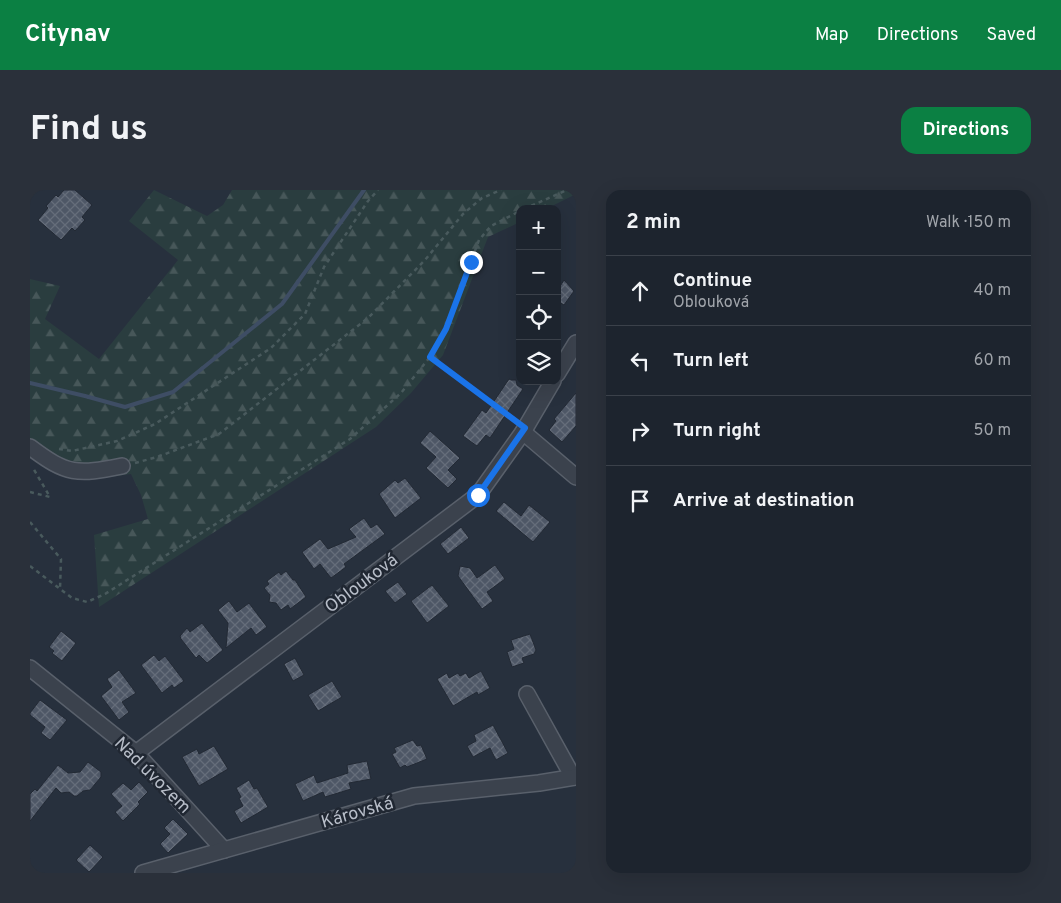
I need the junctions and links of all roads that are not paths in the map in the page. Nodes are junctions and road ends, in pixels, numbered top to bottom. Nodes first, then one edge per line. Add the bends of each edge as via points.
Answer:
1 (576, 343) edge
2 (561, 367) edge
3 (551, 385) edge
4 (524, 430) junction
5 (30, 447) edge
6 (122, 466) road end
7 (576, 477) edge
8 (30, 668) edge
9 (527, 694) dead end
10 (136, 753) junction
11 (574, 777) edge
12 (224, 850) junction
13 (143, 873) edge

1 - 2 street
3 - 4 street, Oblouková
4 - 7 street
4 - 10 street, Oblouková via 478,495
5 - 6 street via 48,461 78,472
8 - 10 street, Nad úvozem
9 - 11 street
10 - 12 street, Nad úvozem
11 - 12 street, Károvská via 414,796
12 - 13 street, Károvská

